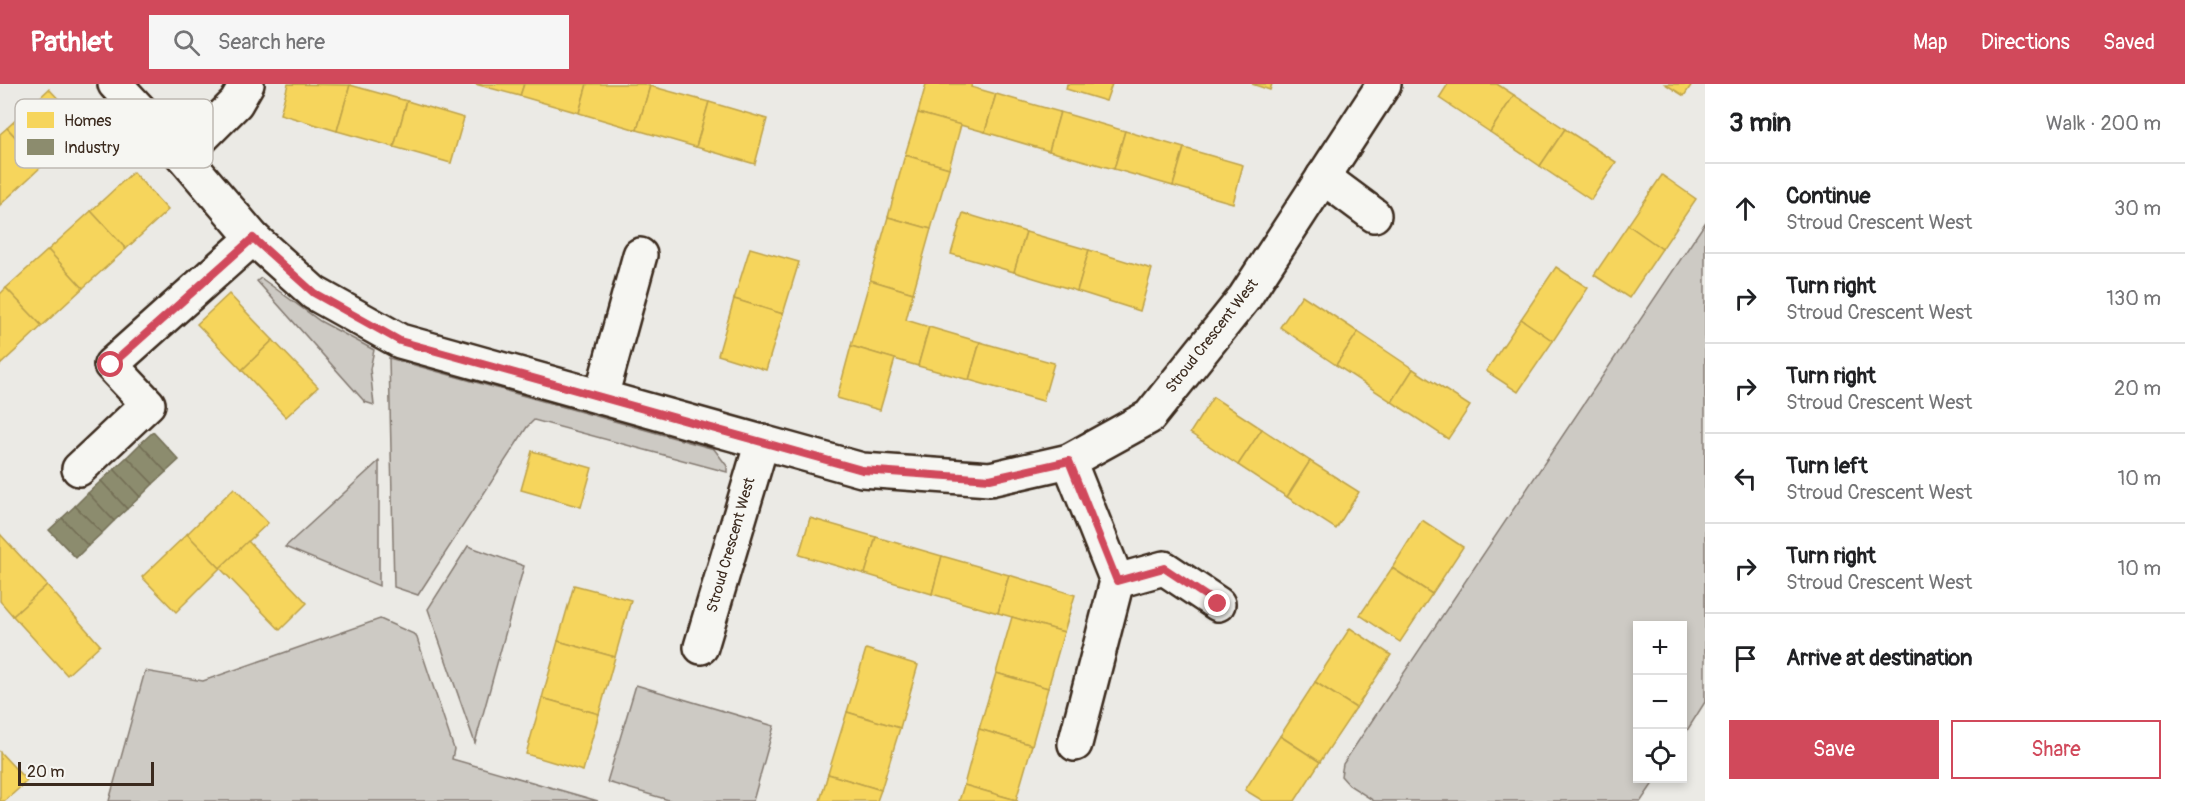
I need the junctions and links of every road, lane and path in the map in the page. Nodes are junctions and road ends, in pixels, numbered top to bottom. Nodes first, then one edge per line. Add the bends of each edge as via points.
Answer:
1 (115, 84) edge
2 (247, 84) edge
3 (1384, 84) edge
4 (129, 99) edge
5 (213, 126) edge
6 (193, 168) edge
7 (1323, 177) junction
8 (1374, 215) dead end
9 (253, 238) junction
10 (640, 255) dead end
11 (600, 397) junction
12 (762, 442) junction
13 (1069, 461) junction
14 (79, 469) dead end
15 (1117, 581) junction
16 (1218, 604) dead end
17 (701, 647) dead end
18 (1075, 744) dead end

1 - 4 street, Stroud Crescent West
2 - 5 street via 236,103
3 - 7 street, Stroud Crescent West
6 - 9 street, Stroud Crescent West
7 - 8 street
7 - 13 street, Stroud Crescent West via 1245,297 1149,417
9 - 11 street, Stroud Crescent West via 314,293 400,341
9 - 14 street via 111,365 148,404
10 - 11 street
11 - 12 street, Stroud Crescent West
12 - 13 street, Stroud Crescent West via 862,470 990,479
12 - 17 street, Stroud Crescent West
13 - 15 street
15 - 16 street via 1164,568
15 - 18 street

